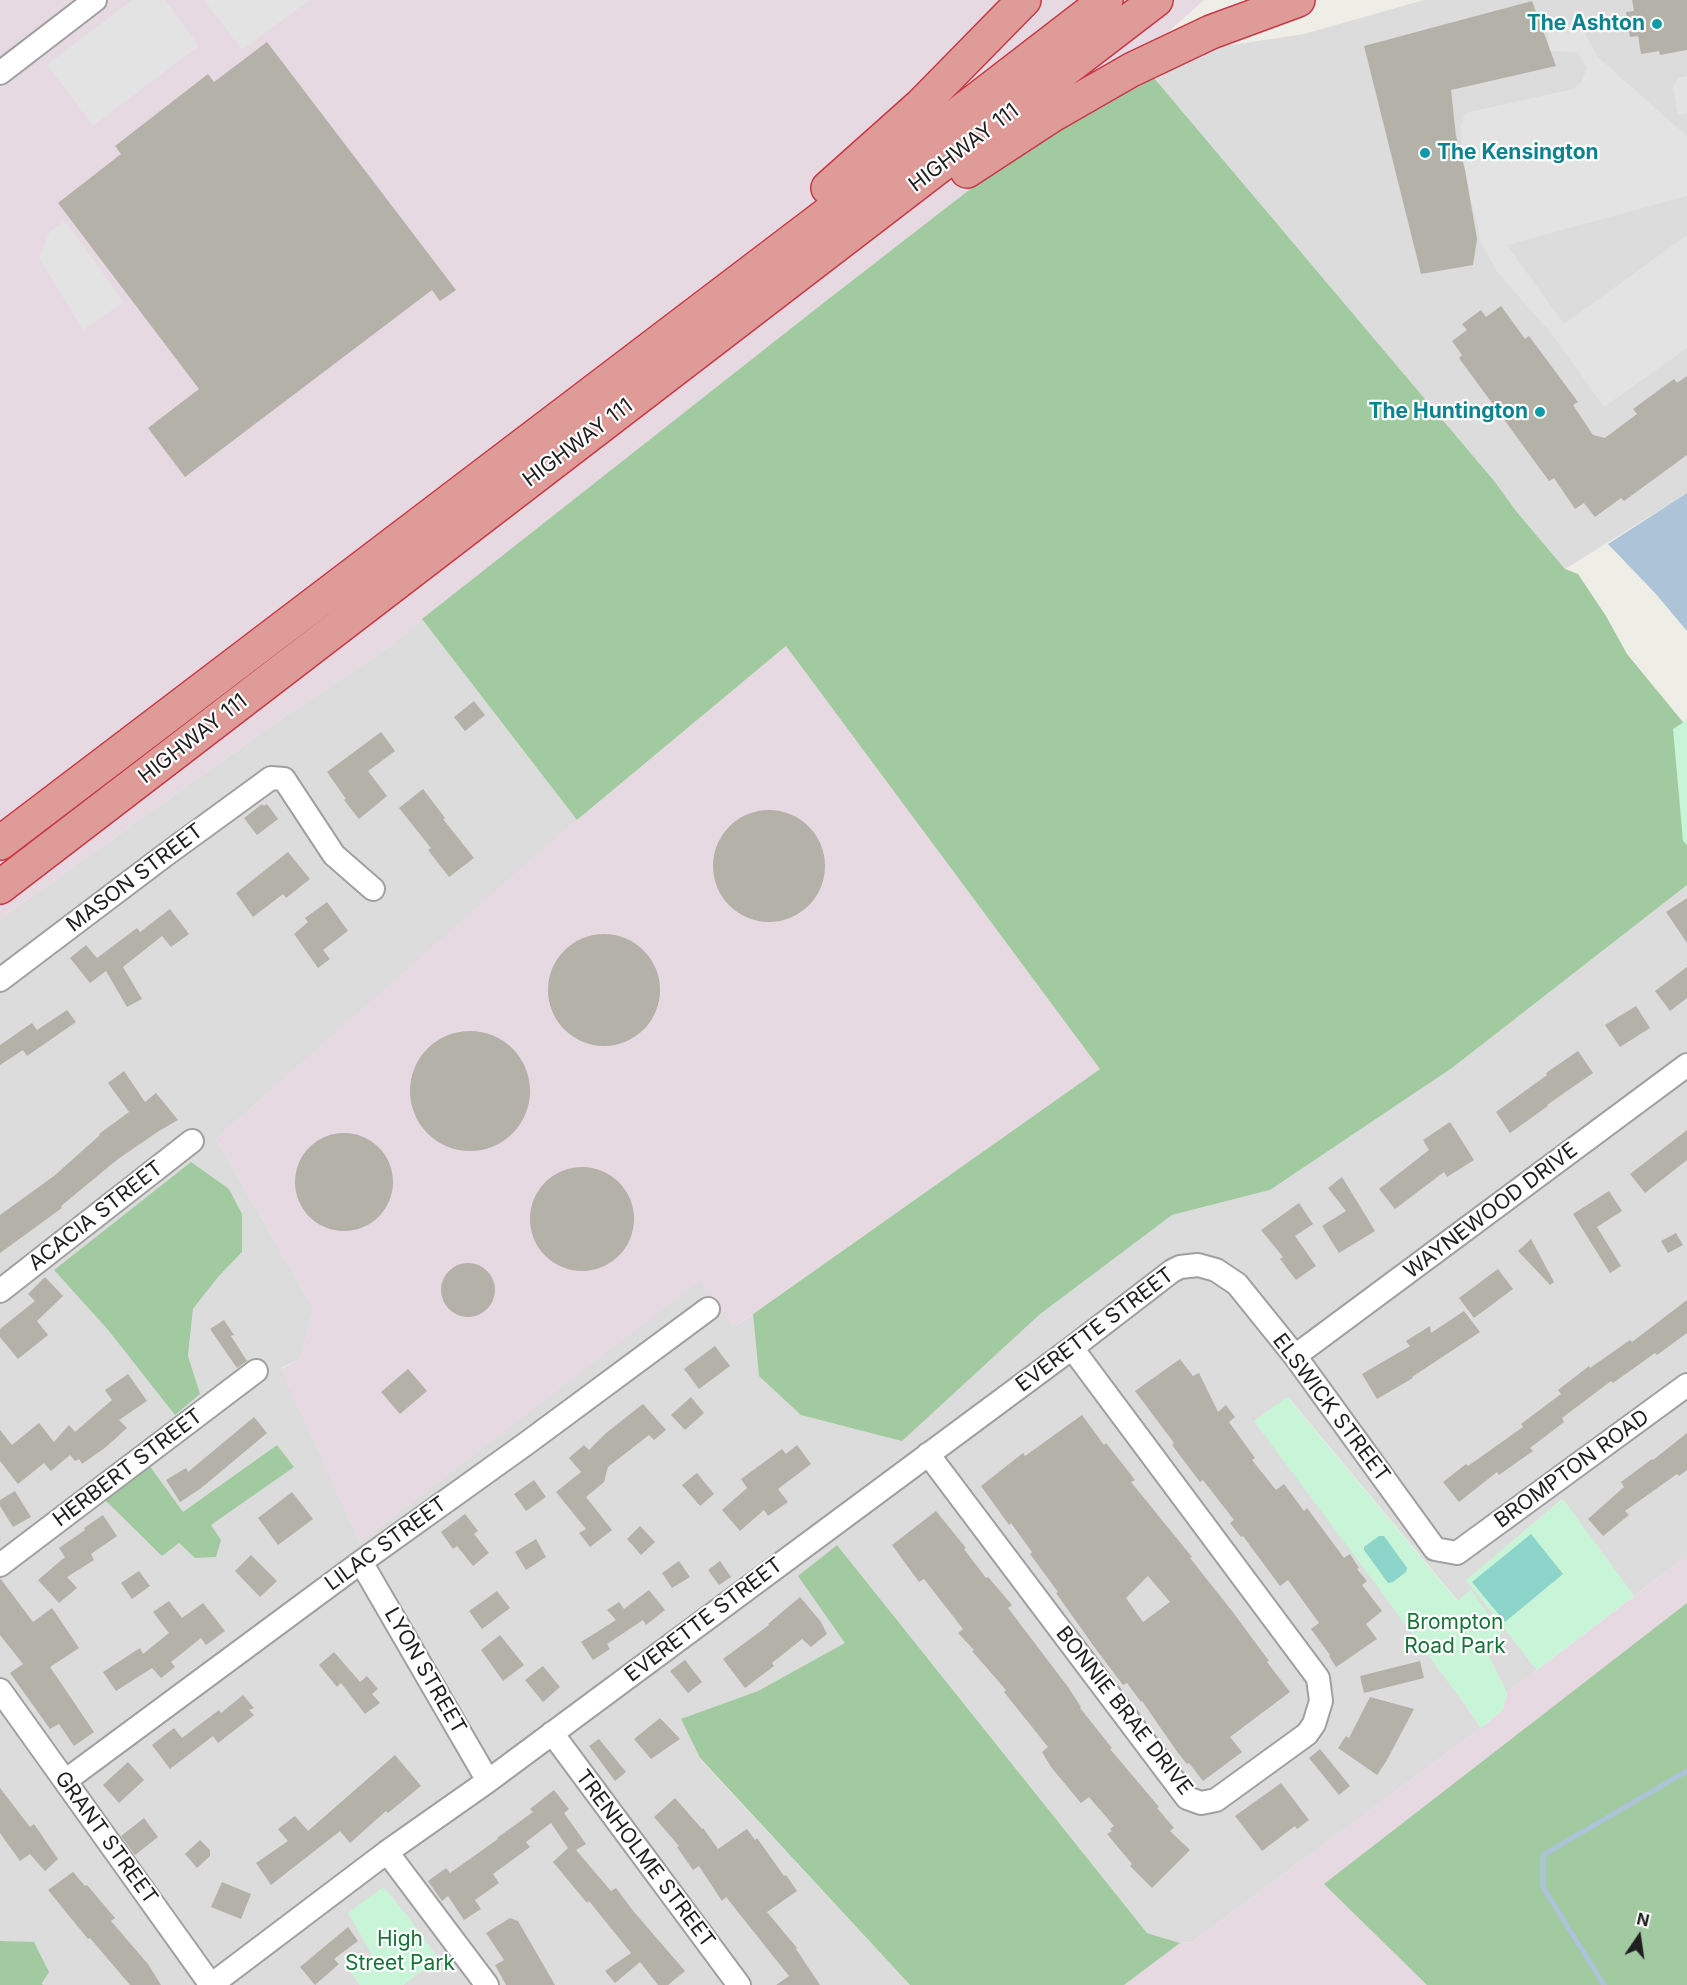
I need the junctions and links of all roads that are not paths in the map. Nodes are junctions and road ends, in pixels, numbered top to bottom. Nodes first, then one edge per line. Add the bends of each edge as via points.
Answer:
1 (95, 0) edge
2 (1024, 0) edge
3 (1106, 0) edge
4 (1156, 0) edge
5 (1298, 0) edge
6 (0, 73) edge
7 (614, 376) junction
8 (459, 535) junction
9 (0, 843) edge
10 (0, 887) edge
11 (373, 889) dead end
12 (0, 980) edge
13 (1687, 1065) edge
14 (192, 1141) dead end
15 (1201, 1266) joint
16 (0, 1291) edge
17 (708, 1309) dead end
18 (1072, 1348) junction
19 (1295, 1356) junction
20 (256, 1371) dead end
21 (1687, 1385) edge
22 (928, 1454) junction
23 (1457, 1553) joint
24 (361, 1562) junction
25 (0, 1565) edge
26 (0, 1690) edge
27 (552, 1733) junction
28 (64, 1781) junction
29 (489, 1781) junction
30 (387, 1852) junction
31 (211, 1985) edge
32 (487, 1985) edge
33 (739, 1985) edge

1 - 6 street
2 - 7 highway via 888,136 699,302 640,344
3 - 7 highway, HIGHWAY 111
4 - 8 highway, HIGHWAY 111
5 - 8 highway via 1171,50 1051,116 931,196 529,489
7 - 9 highway, HIGHWAY 111
8 - 10 highway, HIGHWAY 111
11 - 12 street, MASON STREET via 334,855 284,779 271,778
13 - 19 street, WAYNEWOOD DRIVE
14 - 16 street, ACACIA STREET
15 - 18 street, EVERETTE STREET via 1188,1265 1172,1271
15 - 19 street, ELSWICK STREET via 1216,1270 1237,1284
17 - 24 street, LILAC STREET
18 - 22 street, EVERETTE STREET
18 - 22 street, BONNIE BRAE DRIVE via 1318,1678 1321,1701 1307,1734 1216,1800 1201,1803 1187,1798
19 - 23 street, ELSWICK STREET via 1435,1549
20 - 25 street, HERBERT STREET
21 - 23 street, BROMPTON ROAD
22 - 27 street, EVERETTE STREET
24 - 28 street, LILAC STREET
24 - 29 street, LYON STREET
26 - 28 street, GRANT STREET
27 - 29 street, EVERETTE STREET
27 - 33 street, TRENHOLME STREET
28 - 31 street, GRANT STREET
29 - 30 street, EVERETTE STREET
30 - 31 street, EVERETTE STREET
30 - 32 street

